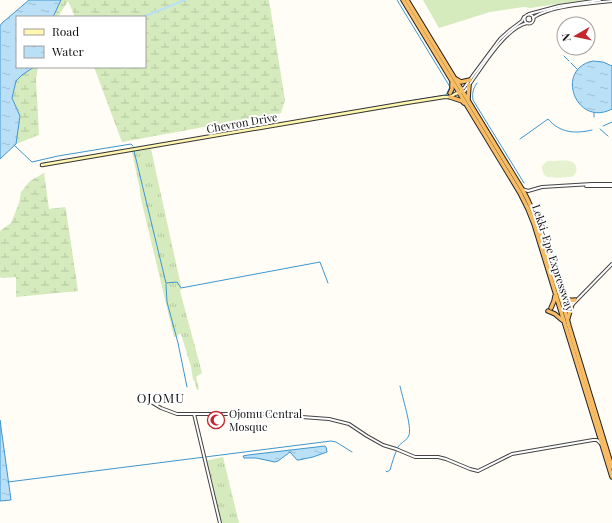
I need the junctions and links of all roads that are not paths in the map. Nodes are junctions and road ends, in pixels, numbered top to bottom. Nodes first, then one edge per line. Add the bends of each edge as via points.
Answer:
1 (403, 0) edge
2 (407, 0) edge
3 (600, 0) edge
4 (612, 1) edge
5 (529, 14) junction
6 (524, 18) junction
7 (533, 18) junction
8 (527, 23) junction
9 (444, 68) junction
10 (452, 78) junction
11 (470, 80) junction
12 (469, 85) junction
13 (460, 90) junction
14 (450, 95) junction
15 (469, 102) junction
16 (468, 106) junction
17 (481, 121) junction
18 (42, 165) dead end
19 (612, 185) edge
20 (522, 189) junction
21 (527, 197) junction
22 (612, 264) edge
23 (548, 271) junction
24 (556, 290) junction
25 (579, 297) junction
26 (575, 300) junction
27 (562, 307) junction
28 (571, 307) junction
29 (564, 322) junction
30 (569, 326) junction
31 (572, 336) junction
32 (146, 398) dead end
33 (194, 414) junction
34 (598, 431) junction
35 (593, 440) junction
36 (603, 447) junction
37 (612, 466) edge
38 (612, 477) edge
39 (220, 523) edge

1 - 9 highway, Lekki-Epe Expressway
2 - 10 highway, Lekki-Epe Expressway
3 - 5 street via 559,6
4 - 7 street via 558,8
5 - 6 street
5 - 7 street
6 - 8 street
6 - 11 street via 500,39
7 - 8 street
8 - 12 street via 504,39
9 - 10 highway, Lekki-Epe Expressway
9 - 13 highway
10 - 11 highway via 461,82
10 - 13 highway, Lekki-Epe Expressway
10 - 14 highway
11 - 13 street
12 - 13 street via 465,90
12 - 15 highway
13 - 14 main road, Chevron Drive
13 - 15 highway, Lekki-Epe Expressway
13 - 16 highway, Lekki-Epe Expressway
13 - 17 highway
14 - 16 highway
14 - 18 main road, Chevron Drive
15 - 17 highway, Lekki-Epe Expressway
16 - 23 highway, Lekki-Epe Expressway via 528,208
17 - 20 highway, Lekki-Epe Expressway
19 - 20 street via 542,187 528,191
19 - 21 street via 542,188 529,192
20 - 21 highway, Lekki-Epe Expressway
21 - 24 highway, Lekki-Epe Expressway
22 - 25 street
23 - 24 highway, Lekki-Epe Expressway
23 - 27 highway
24 - 26 highway via 563,298
24 - 27 highway, Lekki-Epe Expressway
24 - 29 highway via 549,310
25 - 26 street
25 - 28 street
26 - 27 street
27 - 28 street
27 - 29 highway, Lekki-Epe Expressway
27 - 30 highway, Lekki-Epe Expressway
27 - 31 highway
28 - 30 highway via 568,316
29 - 34 highway, Lekki-Epe Expressway
30 - 31 highway, Lekki-Epe Expressway
31 - 37 highway, Lekki-Epe Expressway
32 - 33 street via 166,411
33 - 35 street via 261,414 329,419 349,424 378,442 415,457 438,457 478,471 512,454
33 - 39 street
34 - 35 street
34 - 36 highway, Lekki-Epe Expressway
35 - 36 street via 599,441
36 - 38 highway, Lekki-Epe Expressway

